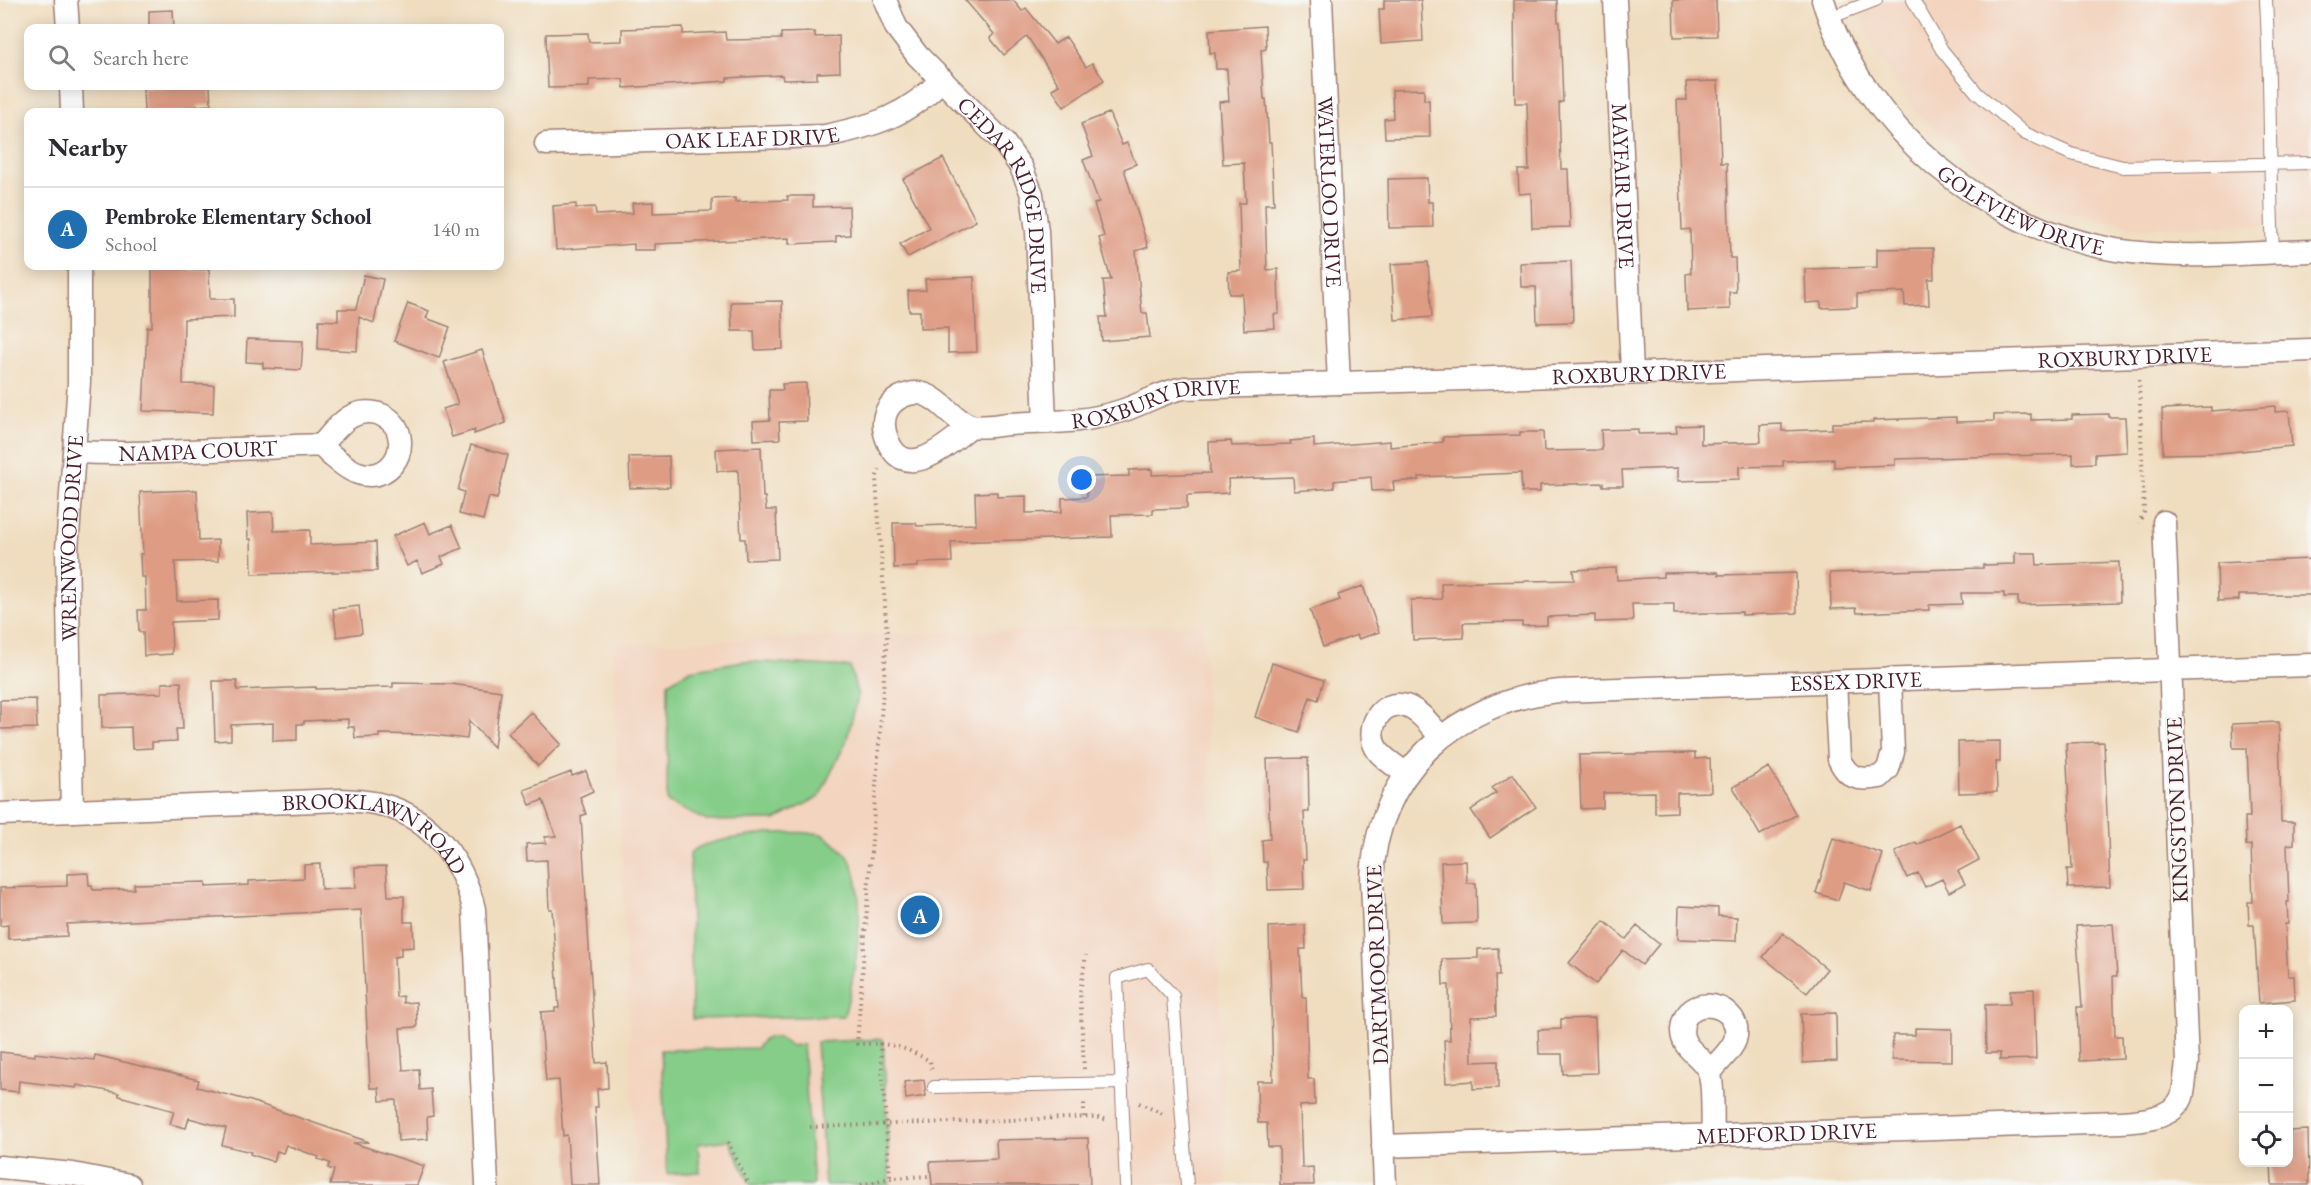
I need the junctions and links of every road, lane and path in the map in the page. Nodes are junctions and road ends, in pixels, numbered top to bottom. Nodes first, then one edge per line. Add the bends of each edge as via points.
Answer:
1 (66, 0) edge
2 (885, 0) edge
3 (1321, 0) edge
4 (1615, 0) edge
5 (1876, 0) edge
6 (1913, 0) edge
7 (2266, 0) edge
8 (1826, 9) edge
9 (68, 24) edge
10 (942, 79) junction
11 (71, 90) edge
12 (72, 108) edge
13 (546, 144) dead end
14 (2311, 163) edge
15 (2269, 164) junction
16 (2311, 251) edge
17 (2273, 252) junction
18 (79, 270) edge
19 (2311, 350) edge
20 (1632, 372) junction
21 (2139, 380) dead end
22 (1339, 383) junction
23 (1045, 422) junction
24 (971, 426) dead end
25 (321, 446) dead end
26 (75, 452) junction
27 (879, 469) dead end
28 (2164, 522) dead end
29 (2139, 523) dead end
30 (2311, 665) edge
31 (2171, 669) junction
32 (1890, 679) junction
33 (1835, 682) junction
34 (1440, 736) junction
35 (1420, 756) joint
36 (1407, 774) junction
37 (72, 811) junction
38 (0, 814) edge
39 (1086, 955) dead end
40 (880, 1043) junction
41 (1710, 1073) dead end
42 (1084, 1083) junction
43 (1122, 1083) junction
44 (934, 1087) joint
45 (2181, 1099) joint
46 (1123, 1112) junction
47 (1084, 1118) junction
48 (1182, 1122) junction
49 (887, 1125) junction
50 (810, 1127) dead end
51 (1713, 1136) junction
52 (728, 1143) dead end
53 (1383, 1146) junction
54 (0, 1167) edge
55 (931, 1176) dead end
56 (890, 1178) junction
57 (129, 1185) edge
58 (487, 1185) edge
59 (749, 1185) edge
60 (861, 1185) edge
61 (1126, 1185) edge
62 (1187, 1185) edge
63 (1385, 1185) edge

1 - 9 street
2 - 10 street, CEDAR RIDGE DRIVE via 896,27
3 - 22 street, WATERLOO DRIVE
4 - 20 street, MAYFAIR DRIVE
5 - 8 lane
6 - 15 lane via 1942,50 1977,93 2024,133 2071,154 2123,167
7 - 15 lane via 2271,86
8 - 17 street, GOLFVIEW DRIVE via 1852,65 1896,126 1947,175 1997,208 2059,235 2117,250 2177,255
10 - 13 street, OAK LEAF DRIVE via 925,97 884,120 825,136
10 - 23 street, CEDAR RIDGE DRIVE via 1004,142 1021,167 1032,194
11 - 12 street
14 - 15 lane
15 - 17 lane
16 - 17 street, GOLFVIEW DRIVE
18 - 26 street, WRENWOOD DRIVE
19 - 20 street, ROXBURY DRIVE
20 - 22 street, ROXBURY DRIVE
21 - 29 path via 2144,512
22 - 23 street, ROXBURY DRIVE via 1184,388 1097,417
23 - 24 street, ROXBURY DRIVE
25 - 26 street, NAMPA COURT
26 - 37 street, WRENWOOD DRIVE via 67,560
27 - 40 path via 876,479 887,635 857,1044
28 - 31 street, KINGSTON DRIVE
30 - 31 street, ESSEX DRIVE
31 - 32 street, ESSEX DRIVE
31 - 45 street, KINGSTON DRIVE via 2187,1063
32 - 33 street, ESSEX DRIVE
32 - 33 street via 1892,761 1880,777 1867,779 1856,779 1844,770 1839,759
33 - 34 street, ESSEX DRIVE via 1539,693 1505,701
34 - 35 street, ESSEX DRIVE
34 - 36 street via 1421,715 1405,706 1390,706 1377,716 1372,729 1378,752
35 - 36 street, DARTMOOR DRIVE
36 - 53 street, DARTMOOR DRIVE via 1387,810 1372,865
37 - 38 street, BROOKLAWN ROAD
37 - 58 street, BROOKLAWN ROAD via 357,801 384,805 425,826 455,859 474,909
39 - 42 path via 1080,992
40 - 44 path via 905,1048 930,1061
40 - 49 path
41 - 51 street
42 - 43 lane
42 - 44 lane
42 - 47 path
43 - 46 lane
43 - 48 lane via 1117,978 1148,969 1173,996
45 - 51 street, MEDFORD DRIVE via 2157,1117 2121,1122
46 - 47 path via 1108,1120
46 - 48 path via 1135,1101
46 - 61 lane
47 - 49 path
48 - 62 lane
49 - 50 path
49 - 56 path
51 - 53 street, MEDFORD DRIVE
52 - 59 path
53 - 63 street, DARTMOOR DRIVE
54 - 57 street via 73,1174
55 - 56 path
56 - 60 path

